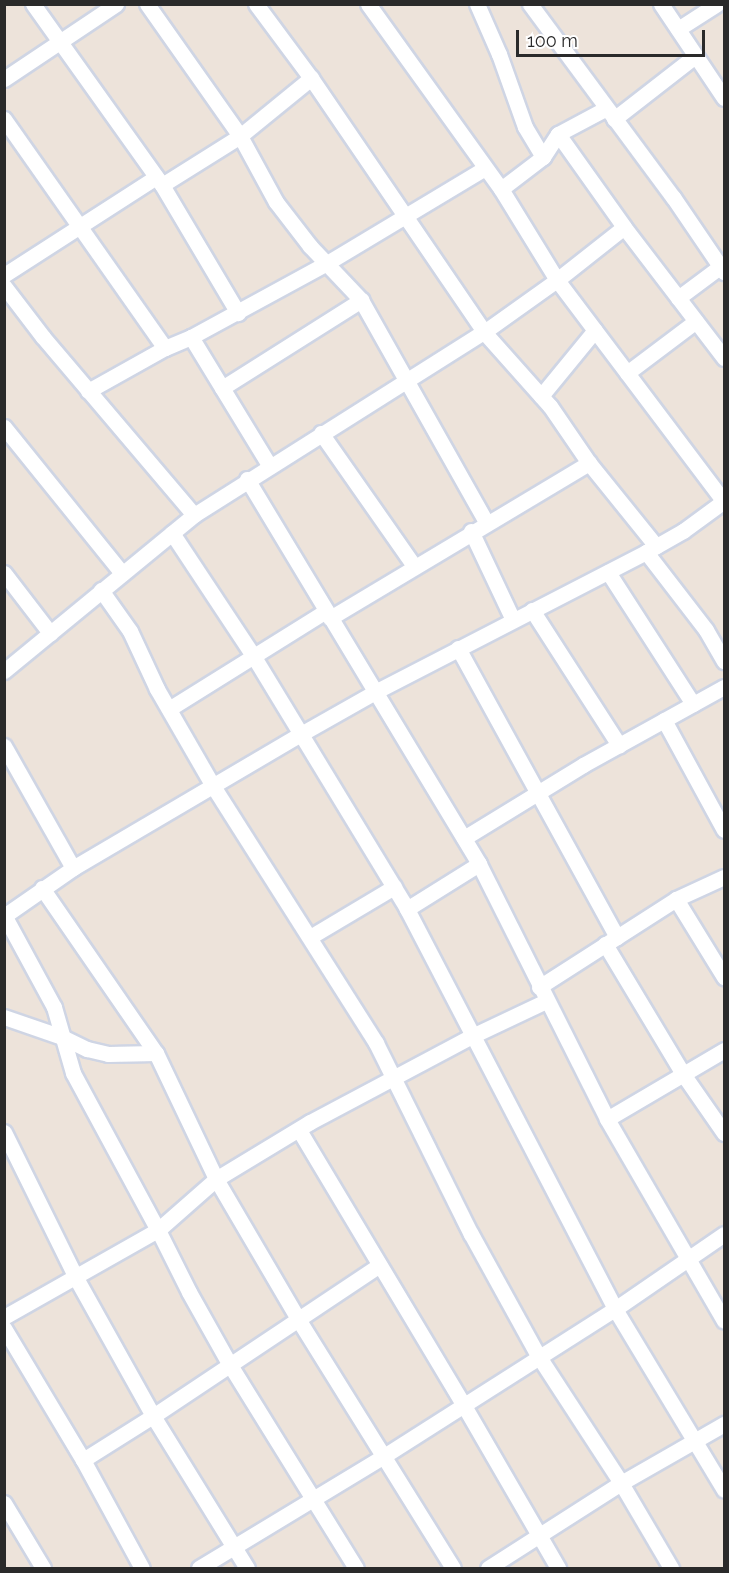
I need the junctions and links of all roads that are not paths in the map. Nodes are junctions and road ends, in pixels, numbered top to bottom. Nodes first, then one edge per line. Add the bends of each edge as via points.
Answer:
1 (33, 4) edge
2 (116, 4) edge
3 (147, 4) edge
4 (256, 4) edge
5 (368, 4) edge
6 (477, 4) edge
7 (530, 4) edge
8 (661, 4) edge
9 (717, 4) edge
10 (678, 29) junction
11 (60, 42) junction
12 (695, 56) junction
13 (311, 78) junction
14 (4, 79) edge
15 (724, 98) edge
16 (611, 113) junction
17 (4, 119) edge
18 (558, 134) junction
19 (240, 136) junction
20 (543, 157) junction
21 (485, 168) junction
22 (159, 181) junction
23 (501, 189) junction
24 (405, 216) junction
25 (81, 226) junction
26 (624, 227) junction
27 (721, 261) edge
28 (327, 263) junction
29 (4, 275) edge
30 (557, 280) junction
31 (4, 286) edge
32 (678, 298) junction
33 (361, 300) junction
34 (238, 313) junction
35 (696, 321) junction
36 (595, 330) junction
37 (484, 332) junction
38 (191, 337) junction
39 (165, 348) junction
40 (724, 358) edge
41 (627, 373) junction
42 (407, 379) junction
43 (222, 388) junction
44 (88, 391) junction
45 (541, 396) junction
46 (6, 433) edge
47 (321, 433) junction
48 (589, 463) junction
49 (269, 465) junction
50 (247, 479) junction
51 (724, 502) edge
52 (194, 515) junction
53 (486, 522) junction
54 (471, 531) junction
55 (172, 533) junction
56 (651, 549) junction
57 (414, 566) junction
58 (608, 572) junction
59 (4, 573) edge
60 (122, 573) junction
61 (101, 590) junction
62 (532, 610) junction
63 (328, 614) junction
64 (513, 620) junction
65 (50, 633) junction
66 (458, 648) junction
67 (254, 657) junction
68 (724, 661) edge
69 (4, 671) edge
70 (724, 687) edge
71 (375, 692) junction
72 (693, 704) junction
73 (169, 709) junction
74 (664, 720) junction
75 (299, 735) junction
76 (619, 745) junction
77 (4, 746) edge
78 (213, 786) junction
79 (538, 793) junction
80 (724, 830) edge
81 (464, 838) junction
82 (479, 864) junction
83 (73, 868) junction
84 (724, 877) edge
85 (394, 887) junction
86 (42, 888) junction
87 (676, 899) junction
88 (407, 909) junction
89 (5, 916) edge
90 (310, 937) junction
91 (611, 940) junction
92 (724, 977) edge
93 (539, 987) junction
94 (546, 1001) junction
95 (4, 1017) edge
96 (472, 1036) junction
97 (62, 1037) junction
98 (724, 1050) edge
99 (156, 1053) junction
100 (683, 1074) junction
101 (394, 1077) junction
102 (607, 1119) junction
103 (299, 1130) junction
104 (724, 1133) edge
105 (6, 1141) edge
106 (216, 1179) junction
107 (158, 1230) junction
108 (724, 1234) edge
109 (689, 1258) junction
110 (379, 1265) junction
111 (76, 1278) junction
112 (615, 1309) junction
113 (4, 1317) edge
114 (298, 1319) junction
115 (724, 1321) edge
116 (4, 1328) edge
117 (538, 1357) junction
118 (230, 1365) junction
119 (463, 1404) junction
120 (153, 1416) junction
121 (724, 1424) edge
122 (695, 1441) junction
123 (384, 1456) junction
124 (83, 1460) junction
125 (621, 1483) junction
126 (724, 1491) edge
127 (314, 1499) junction
128 (4, 1503) edge
129 (538, 1535) junction
130 (235, 1548) junction
131 (43, 1569) edge
132 (142, 1569) edge
133 (199, 1569) edge
134 (247, 1569) edge
135 (356, 1569) edge
136 (453, 1569) edge
137 (488, 1569) edge
138 (558, 1569) edge
139 (671, 1569) edge

1 - 11 street
2 - 11 street
3 - 19 street
4 - 13 street
5 - 21 street
6 - 20 street via 525,127
7 - 16 street
8 - 10 street
9 - 10 street
10 - 12 street
11 - 14 street
11 - 22 street
12 - 15 street
12 - 16 street
13 - 19 street
13 - 24 street
16 - 18 street
16 - 27 street
17 - 25 street
18 - 20 street
18 - 26 street
19 - 22 street
19 - 28 street via 276,202
20 - 23 street
21 - 23 street
21 - 24 street
22 - 25 street
22 - 34 street
23 - 30 street
24 - 28 street
24 - 37 street
25 - 29 street
25 - 39 street
26 - 30 street
26 - 32 street
27 - 32 street
28 - 33 street
28 - 34 street
30 - 36 street
30 - 37 street
31 - 44 street
32 - 35 street
33 - 42 street
33 - 43 street
34 - 38 street
35 - 40 street
35 - 41 street
36 - 41 street
36 - 45 street
37 - 42 street
37 - 45 street
38 - 39 street
38 - 43 street
39 - 44 street
41 - 51 street
42 - 47 street
42 - 53 street
43 - 49 street
44 - 52 street
45 - 48 street
46 - 60 street
47 - 49 street
47 - 57 street
48 - 53 street
48 - 56 street
49 - 50 street
50 - 52 street
50 - 63 street
51 - 56 street
52 - 55 street
53 - 54 street
54 - 57 street
54 - 64 street
55 - 60 street
55 - 67 street
56 - 58 street
56 - 68 street
57 - 63 street
58 - 62 street
58 - 72 street
59 - 65 street
60 - 61 street
61 - 65 street
61 - 73 street via 130,631
62 - 64 street
62 - 76 street
63 - 67 street
63 - 71 street
64 - 66 street
65 - 69 street
66 - 71 street
66 - 79 street
67 - 73 street
67 - 75 street
70 - 72 street
71 - 75 street
71 - 81 street
72 - 74 street
73 - 78 street
74 - 76 street
74 - 80 street
75 - 78 street
75 - 85 street
76 - 79 street
77 - 83 street
78 - 83 street
78 - 90 street
79 - 81 street
79 - 91 street
81 - 82 street
82 - 88 street
82 - 93 street
83 - 86 street
84 - 87 street
85 - 88 street
85 - 90 street
86 - 89 street
86 - 99 street
87 - 91 street
87 - 92 street
88 - 96 street
89 - 97 street via 46,988
90 - 101 street
91 - 93 street
91 - 100 street
93 - 94 street
94 - 96 street
94 - 102 street
95 - 97 street
96 - 101 street
96 - 112 street
97 - 99 street via 108,1054
97 - 107 street via 78,1083
98 - 100 street
99 - 106 street
100 - 102 street
100 - 104 street
101 - 103 street
101 - 117 street via 471,1234
102 - 109 street
103 - 106 street
103 - 110 street
105 - 111 street
106 - 107 street
106 - 114 street
107 - 111 street
107 - 118 street
108 - 109 street
109 - 112 street
109 - 115 street
110 - 114 street
110 - 119 street
111 - 113 street
111 - 120 street
112 - 117 street
112 - 122 street
114 - 118 street
114 - 123 street
116 - 124 street
117 - 119 street
117 - 125 street
118 - 120 street
118 - 127 street
119 - 123 street
119 - 129 street
120 - 124 street
120 - 130 street
121 - 122 street
122 - 125 street
122 - 126 street
123 - 127 street
123 - 136 street
124 - 132 street
125 - 129 street
125 - 139 street
127 - 130 street
127 - 135 street
128 - 131 street
129 - 137 street
129 - 138 street
130 - 133 street
130 - 134 street

